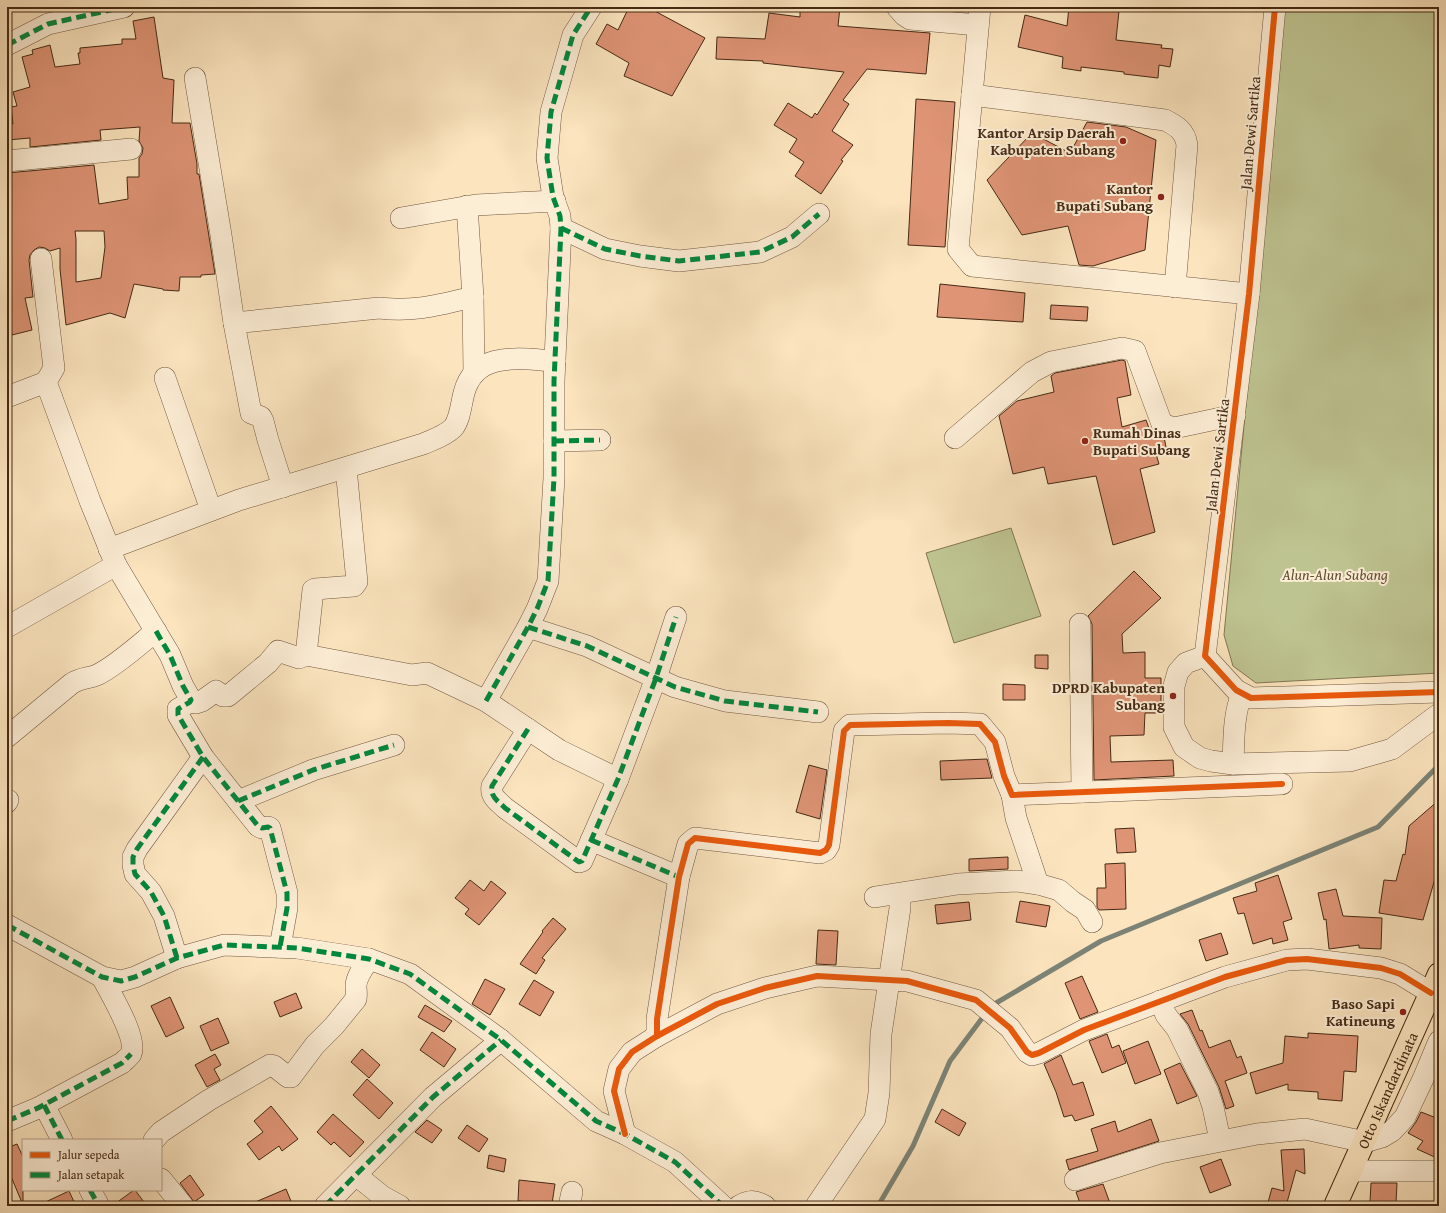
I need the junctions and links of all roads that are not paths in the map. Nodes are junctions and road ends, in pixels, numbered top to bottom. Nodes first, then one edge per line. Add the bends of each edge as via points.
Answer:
1 (124, 7) edge
2 (591, 7) edge
3 (898, 7) edge
4 (1275, 7) edge
5 (979, 16) edge
6 (7, 45) edge
7 (195, 78) dead end
8 (972, 95) junction
9 (131, 149) dead end
10 (7, 161) edge
11 (555, 201) junction
12 (467, 206) junction
13 (819, 214) dead end
14 (402, 218) dead end
15 (561, 228) junction
16 (41, 259) dead end
17 (1175, 287) junction
18 (1249, 294) junction
19 (473, 298) junction
20 (234, 323) junction
21 (555, 361) junction
22 (474, 373) junction
23 (165, 378) dead end
24 (46, 382) junction
25 (7, 397) edge
26 (1235, 415) junction
27 (955, 438) dead end
28 (554, 440) junction
29 (600, 440) dead end
30 (346, 468) junction
31 (283, 487) junction
32 (211, 510) junction
33 (113, 557) junction
34 (676, 618) dead end
35 (1080, 624) dead end
36 (7, 627) edge
37 (528, 627) junction
38 (156, 631) junction
39 (306, 655) junction
40 (1205, 656) junction
41 (656, 678) junction
42 (1439, 692) edge
43 (1242, 694) junction
44 (191, 700) junction
45 (486, 700) junction
46 (818, 712) dead end
47 (1439, 714) edge
48 (528, 729) junction
49 (7, 737) edge
50 (394, 745) dead end
51 (203, 757) junction
52 (1233, 764) junction
53 (618, 779) junction
54 (1282, 784) dead end
55 (1082, 792) junction
56 (1012, 795) junction
57 (238, 802) junction
58 (591, 840) junction
59 (679, 877) junction
60 (1038, 884) junction
61 (900, 894) junction
62 (875, 897) dead end
63 (1092, 922) dead end
64 (7, 925) edge
65 (280, 947) junction
66 (177, 958) junction
67 (369, 959) junction
68 (102, 977) junction
69 (889, 980) junction
70 (1435, 984) edge
71 (1160, 1001) junction
72 (657, 1030) junction
73 (501, 1040) junction
74 (1439, 1041) edge
75 (44, 1105) junction
76 (7, 1121) edge
77 (622, 1133) junction
78 (61, 1139) edge
79 (155, 1139) edge
80 (1220, 1140) junction
81 (1365, 1142) junction
82 (1352, 1171) junction
83 (1439, 1171) edge
84 (356, 1175) junction
85 (162, 1179) edge
86 (1075, 1180) dead end
87 (91, 1191) edge
88 (99, 1206) edge
89 (182, 1206) edge
90 (325, 1206) edge
91 (400, 1206) edge
92 (723, 1206) edge
93 (739, 1206) edge
94 (765, 1206) edge
95 (816, 1206) edge
96 (1335, 1206) edge

1 - 6 street via 48,24
2 - 11 street via 573,35 551,112 547,158
3 - 5 street via 910,19
4 - 18 street, Jalan Dewi Sartika
5 - 8 street
7 - 20 street
8 - 17 street via 1165,120 1182,132 1187,145
8 - 17 street via 958,249 972,266
9 - 10 street
11 - 12 street
11 - 15 street
12 - 14 street
12 - 19 street
13 - 15 street via 792,237 760,252 679,261 605,249
15 - 21 street
16 - 24 street via 54,368
17 - 18 street
18 - 26 street, Jalan Dewi Sartika
19 - 20 street via 422,309 379,308
19 - 22 street
20 - 31 street via 252,413 264,421
21 - 22 street via 506,359 494,361
21 - 28 street
22 - 30 street via 466,387 453,428 423,444
23 - 32 street
24 - 25 street
24 - 33 street
26 - 27 street via 1174,428 1162,424 1135,350 1122,348 1051,362 1032,372
26 - 40 street, Jalan Dewi Sartika
28 - 29 street
28 - 37 street via 548,581
30 - 31 street
30 - 39 street via 357,582 354,586 314,590
31 - 32 street
32 - 33 street
33 - 36 street
33 - 38 street
34 - 41 street
35 - 55 street
37 - 41 street via 586,646
37 - 45 street
38 - 44 street
38 - 49 street via 109,668 71,684
39 - 44 street via 300,658 278,651 268,663 228,696 216,691 199,702
39 - 45 street via 412,675 427,673
40 - 43 street
40 - 52 street via 1186,662 1178,672 1174,686 1174,727 1184,747 1200,758
41 - 46 street via 674,687 725,701
41 - 53 street
42 - 43 street via 1251,698
43 - 52 street via 1234,733
44 - 51 street via 180,707 177,713
45 - 48 street
47 - 52 street via 1392,749 1350,760
48 - 53 street via 559,750
48 - 58 street via 492,786 494,798 579,862 582,861
50 - 57 street via 313,770
51 - 57 street
51 - 66 street via 133,857 135,874 151,892 164,916
53 - 58 street
54 - 55 street
55 - 56 street
56 - 59 street via 994,742 980,724 850,725 844,731 829,845 826,850 820,853 695,838 688,844
56 - 60 street via 1016,818
57 - 65 street via 259,827 269,827 273,839 287,893
58 - 59 street
59 - 72 street
60 - 61 street via 1016,881 958,884
60 - 63 street via 1058,890 1085,910
61 - 62 street
61 - 69 street
64 - 68 street
65 - 66 street via 224,945
65 - 67 street
66 - 68 street via 121,982
67 - 73 street via 410,974
67 - 79 street via 356,981 356,999 315,1045 291,1077 270,1066 209,1100 161,1132
68 - 75 street via 130,1033 131,1054 122,1063
69 - 71 street via 907,982 976,1000 1010,1028 1032,1055 1084,1030
69 - 72 street via 817,976 765,988 716,1004
69 - 95 street via 881,1034 875,1119
70 - 71 street via 1381,968 1307,959 1288,960 1225,977
70 - 81 main road, Otto Iskandardinata
71 - 80 street via 1208,1092
72 - 77 street via 632,1052 619,1069 615,1080 614,1091
73 - 77 street via 596,1121
73 - 84 street via 433,1097
74 - 81 street via 1405,1117 1392,1131
75 - 76 street
75 - 78 street
77 - 92 street via 675,1162
80 - 81 street via 1305,1129
80 - 86 street via 1160,1153
81 - 82 main road, Otto Iskandardinata
82 - 83 street
82 - 96 main road, Otto Iskandardinata
84 - 90 street
84 - 91 street via 382,1196
85 - 89 street
87 - 88 street
93 - 94 street via 756,1201

